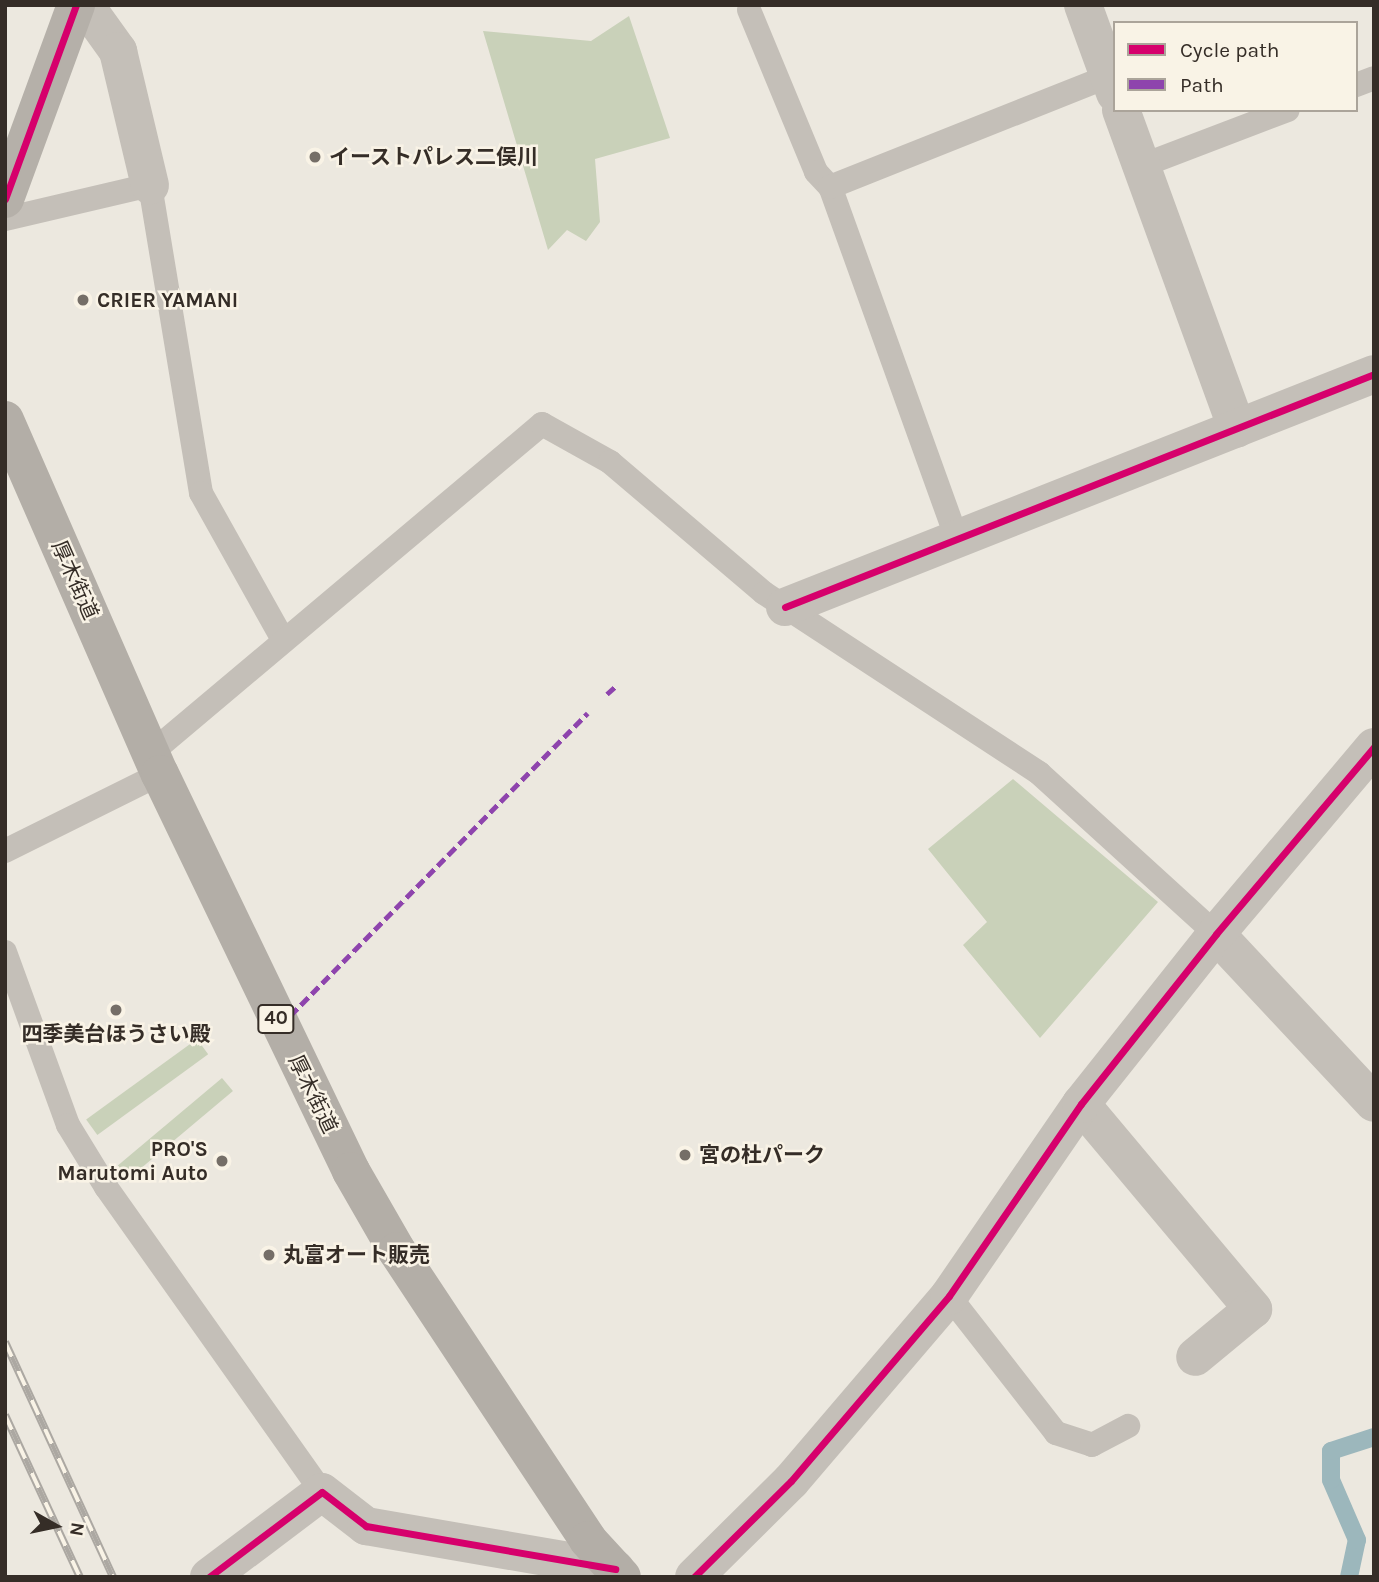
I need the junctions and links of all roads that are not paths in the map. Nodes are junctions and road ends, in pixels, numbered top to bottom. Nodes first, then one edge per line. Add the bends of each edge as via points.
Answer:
1 (76, 5) edge
2 (85, 5) edge
3 (1083, 5) edge
4 (749, 10) dead end
5 (1113, 88) edge
6 (1113, 94) edge
7 (1122, 112) edge
8 (1284, 112) edge
9 (1142, 166) junction
10 (150, 185) junction
11 (830, 187) junction
12 (5, 199) edge
13 (5, 219) edge
14 (1374, 374) edge
15 (5, 420) edge
16 (1237, 429) junction
17 (957, 539) junction
18 (785, 607) junction
19 (283, 640) junction
20 (1374, 747) edge
21 (155, 764) junction
22 (5, 852) edge
23 (1216, 934) junction
24 (5, 952) edge
25 (1374, 1103) edge
26 (1081, 1104) junction
27 (949, 1296) junction
28 (1195, 1357) dead end
29 (1128, 1426) dead end
30 (322, 1492) junction
31 (618, 1573) edge
32 (209, 1577) edge
33 (694, 1577) edge

1 - 12 street
2 - 10 street via 118,51
3 - 5 street
4 - 11 lane via 816,172
6 - 11 lane
7 - 9 street
8 - 9 lane
9 - 16 street
10 - 13 lane
10 - 19 lane via 201,494
11 - 17 lane
14 - 16 street
15 - 21 main road, 厚木街道 / 40
16 - 17 street
17 - 18 street
18 - 19 lane via 610,462 542,424
18 - 23 lane via 1039,772
19 - 21 lane
20 - 23 street
21 - 22 lane
21 - 31 main road, 厚木街道 / 40 via 351,1171 588,1540
23 - 25 street
23 - 26 street
24 - 30 lane via 68,1125
26 - 27 street
26 - 28 street via 1253,1309
27 - 29 lane via 1056,1433 1092,1445
27 - 33 street via 791,1481
30 - 31 street via 366,1526
30 - 32 street

